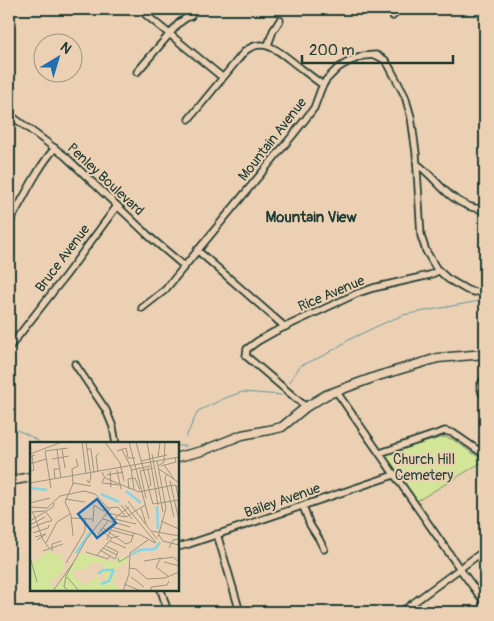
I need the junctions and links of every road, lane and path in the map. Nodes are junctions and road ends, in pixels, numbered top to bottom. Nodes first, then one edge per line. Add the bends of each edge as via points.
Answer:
1 (398, 9) edge
2 (145, 14) dead end
3 (191, 16) dead end
4 (393, 16) dead end
5 (280, 20) dead end
6 (170, 34) junction
7 (268, 45) junction
8 (137, 72) dead end
9 (222, 77) junction
10 (323, 85) junction
11 (9, 114) edge
12 (189, 119) dead end
13 (55, 148) junction
14 (417, 164) junction
15 (117, 206) junction
16 (485, 210) edge
17 (9, 223) edge
18 (197, 250) junction
19 (184, 266) junction
20 (438, 271) junction
21 (485, 291) edge
22 (142, 308) dead end
23 (285, 327) junction
24 (9, 348) edge
25 (485, 354) edge
26 (75, 364) dead end
27 (485, 377) edge
28 (336, 391) junction
29 (485, 396) edge
30 (306, 408) junction
31 (116, 442) edge
32 (380, 453) junction
33 (485, 455) edge
34 (179, 457) edge
35 (394, 475) junction
36 (30, 477) edge
37 (9, 481) edge
38 (9, 500) edge
39 (303, 506) junction
40 (9, 515) edge
41 (217, 534) junction
42 (179, 547) edge
43 (324, 549) dead end
44 (485, 550) edge
45 (460, 570) junction
46 (161, 591) edge
47 (485, 603) edge
48 (168, 611) edge
49 (160, 612) edge
50 (240, 612) edge
51 (401, 612) edge

1 - 4 street
2 - 6 street
3 - 6 street
5 - 7 street
6 - 8 street
6 - 9 street
7 - 9 street via 247,49
7 - 10 street
9 - 12 street
10 - 14 street, Mountain Avenue via 338,68 355,58 371,55 385,60 409,106
10 - 18 street, Mountain Avenue via 312,112
11 - 13 street, Penley Boulevard
13 - 15 street, Penley Boulevard
13 - 17 street
14 - 16 street via 462,204
14 - 20 street, Mountain Avenue via 421,236
15 - 19 street, Penley Boulevard
15 - 24 street, Bruce Avenue
18 - 19 street, Mountain Avenue
18 - 23 street
19 - 22 street, Mountain Avenue via 165,290
20 - 21 street, Mountain Avenue via 464,288 474,292
20 - 23 street, Rice Avenue via 358,293
23 - 30 street, Rice Avenue via 251,346 246,356
25 - 28 street via 438,358
26 - 31 street via 106,410
27 - 29 street via 480,386
28 - 30 street
28 - 32 street
30 - 34 street via 282,426 242,435
32 - 33 street via 445,431
32 - 35 street
35 - 39 street, Bailey Avenue
35 - 45 street
36 - 37 street
38 - 40 street
39 - 41 street, Bailey Avenue
39 - 43 street
41 - 42 street, Bailey Avenue
41 - 50 street
44 - 45 street
45 - 47 street
45 - 51 street
46 - 48 street
48 - 49 street

